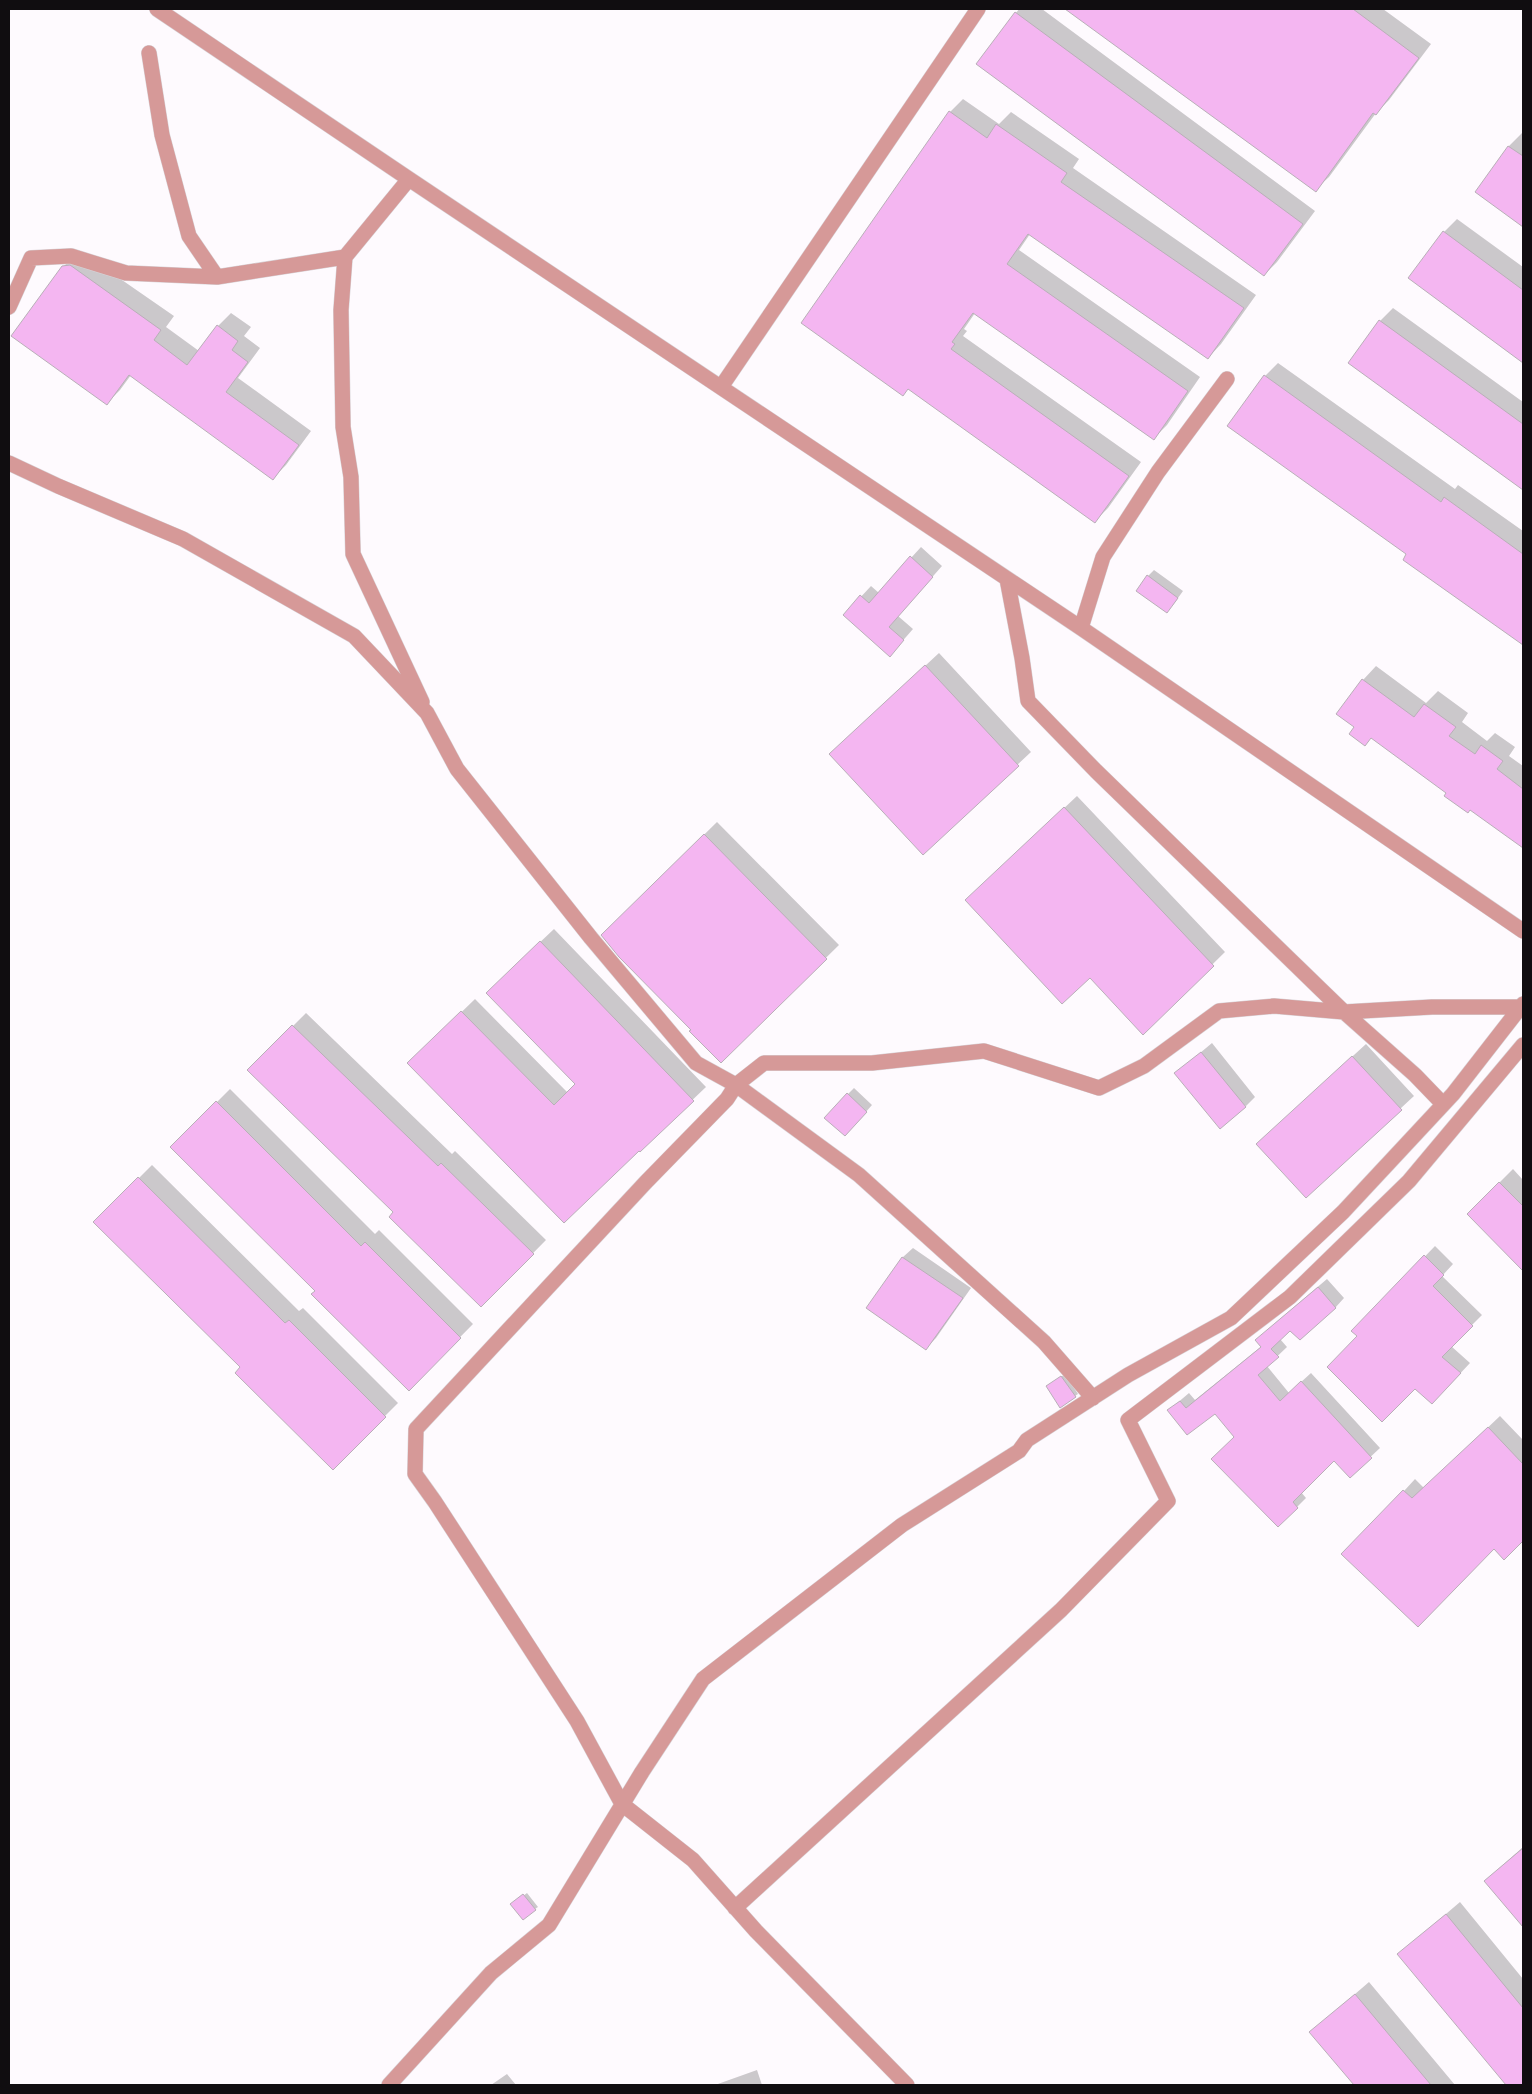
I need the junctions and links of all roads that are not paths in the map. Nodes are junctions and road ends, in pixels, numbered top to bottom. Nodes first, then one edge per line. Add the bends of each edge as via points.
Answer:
1 (157, 9) edge
2 (978, 9) edge
3 (149, 53) dead end
4 (409, 180) junction
5 (345, 257) junction
6 (217, 277) junction
7 (9, 307) edge
8 (1228, 378) dead end
9 (721, 387) junction
10 (9, 464) edge
11 (1007, 579) junction
12 (1081, 628) junction
13 (427, 713) junction
14 (1523, 931) edge
15 (1522, 1006) edge
16 (1344, 1012) junction
17 (1523, 1045) edge
18 (736, 1085) junction
19 (1443, 1104) junction
20 (1093, 1398) junction
21 (622, 1804) junction
22 (735, 1908) junction
23 (390, 2085) edge
24 (908, 2085) edge

1 - 4 street
2 - 9 street
3 - 6 street via 162,135 190,236
4 - 5 street
4 - 9 street
5 - 6 street
5 - 13 street via 341,310 343,427 351,477 354,554
6 - 7 street via 126,273 71,256 31,258
8 - 12 street via 1158,472 1103,557
9 - 11 street
10 - 13 street via 183,539 354,636
11 - 12 street
11 - 16 street via 1028,701
12 - 14 street
13 - 18 street via 457,769 591,938 696,1063
15 - 16 street
15 - 19 street
16 - 18 street via 1274,1006 1219,1011 1144,1066 1099,1088 984,1051 872,1063 764,1063
16 - 19 street
17 - 22 street via 1409,1181 1290,1297 1128,1420 1168,1501 1061,1610
18 - 20 street via 859,1175 1044,1342
18 - 21 street via 727,1099 416,1429 415,1474 577,1721
19 - 20 street via 1343,1212 1231,1318
20 - 21 street via 1027,1440 1019,1451 902,1525 703,1679
21 - 22 street via 693,1860
21 - 23 street via 549,1925 491,1973
22 - 24 street

